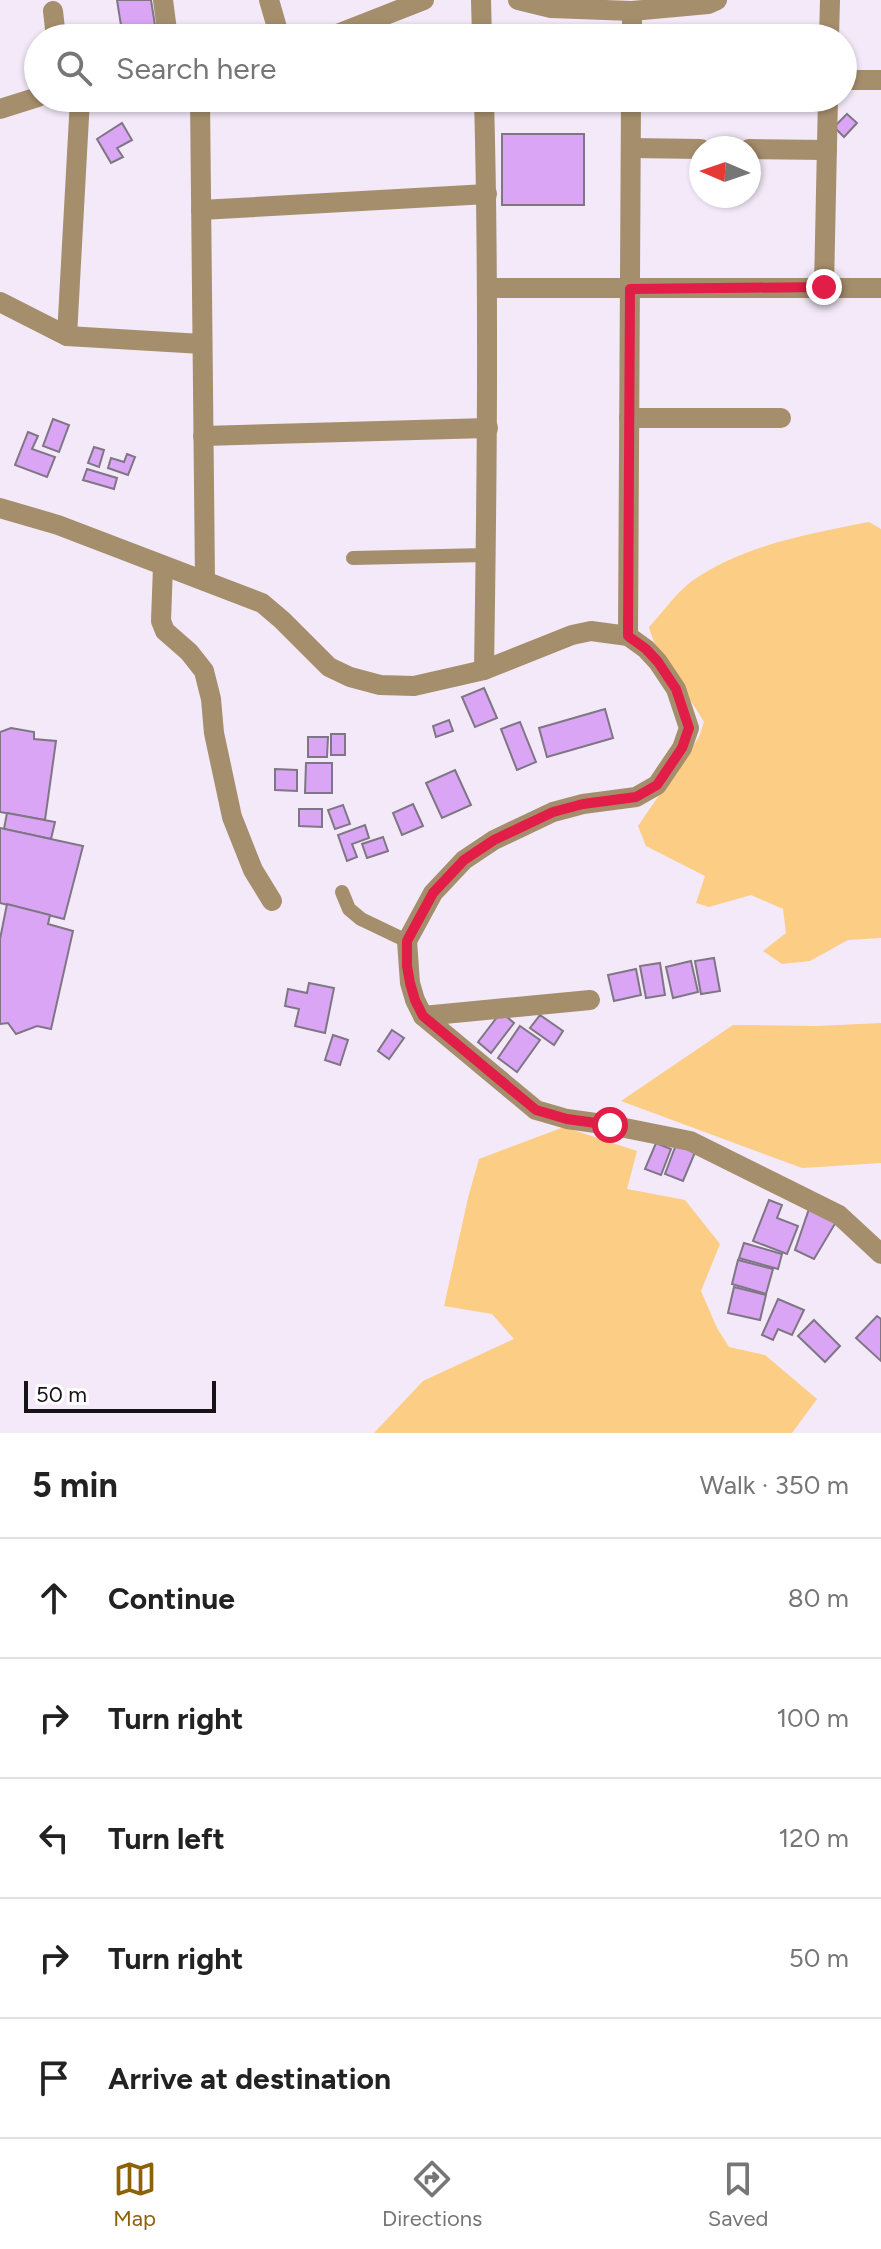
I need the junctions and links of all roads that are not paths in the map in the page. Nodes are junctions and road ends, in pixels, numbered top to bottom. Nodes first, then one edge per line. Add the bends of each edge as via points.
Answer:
1 (163, 0) edge
2 (269, 0) edge
3 (424, 0) edge
4 (481, 0) edge
5 (518, 0) edge
6 (717, 0) edge
7 (830, 0) edge
8 (400, 4) edge
9 (53, 11) dead end
10 (632, 11) junction
11 (54, 24) edge
12 (166, 24) edge
13 (276, 24) edge
14 (357, 24) edge
15 (482, 24) edge
16 (632, 24) edge
17 (829, 24) edge
18 (857, 80) edge
19 (881, 80) edge
20 (24, 101) edge
21 (0, 109) edge
22 (77, 112) edge
23 (200, 112) edge
24 (484, 112) edge
25 (631, 112) edge
26 (828, 112) edge
27 (631, 148) junction
28 (689, 149) edge
29 (761, 149) edge
30 (827, 150) junction
31 (487, 194) junction
32 (201, 210) junction
33 (824, 287) junction
34 (487, 288) junction
35 (881, 288) edge
36 (630, 289) junction
37 (0, 302) edge
38 (67, 336) junction
39 (202, 344) junction
40 (629, 418) junction
41 (781, 418) dead end
42 (488, 428) junction
43 (203, 436) junction
44 (0, 508) edge
45 (486, 555) junction
46 (353, 558) dead end
47 (163, 566) junction
48 (205, 581) junction
49 (628, 636) junction
50 (484, 670) junction
51 (342, 892) dead end
52 (272, 901) dead end
53 (407, 941) junction
54 (590, 1000) dead end
55 (423, 1016) junction
56 (881, 1254) edge

1 - 12 street
2 - 13 street
3 - 8 street
4 - 15 street
5 - 10 street via 551,8
6 - 10 street
7 - 17 street
8 - 14 street
9 - 11 street
10 - 16 street
18 - 19 street
20 - 21 street
22 - 38 street
23 - 32 street
24 - 31 street
25 - 27 street
26 - 30 street
27 - 28 street
27 - 36 street
29 - 30 street
30 - 33 street
31 - 32 street
31 - 34 street
32 - 39 street
33 - 35 street
33 - 36 street
34 - 36 street
34 - 42 street
36 - 40 street
37 - 38 street
38 - 39 street
39 - 43 street
40 - 41 street
40 - 49 street
42 - 43 street
42 - 45 street
43 - 48 street
44 - 47 street
45 - 46 lane
45 - 50 street
47 - 48 street
47 - 52 street via 161,621 204,671 232,817
48 - 50 street via 262,603 329,667 350,677 414,686
49 - 50 street via 591,631 572,635
49 - 53 street via 658,662 676,689 689,728 657,785 636,797 553,812 494,840 464,860 433,893
51 - 53 lane via 349,909 361,919
53 - 55 street via 410,983
54 - 55 street
55 - 56 street via 536,1110 690,1141 839,1215

